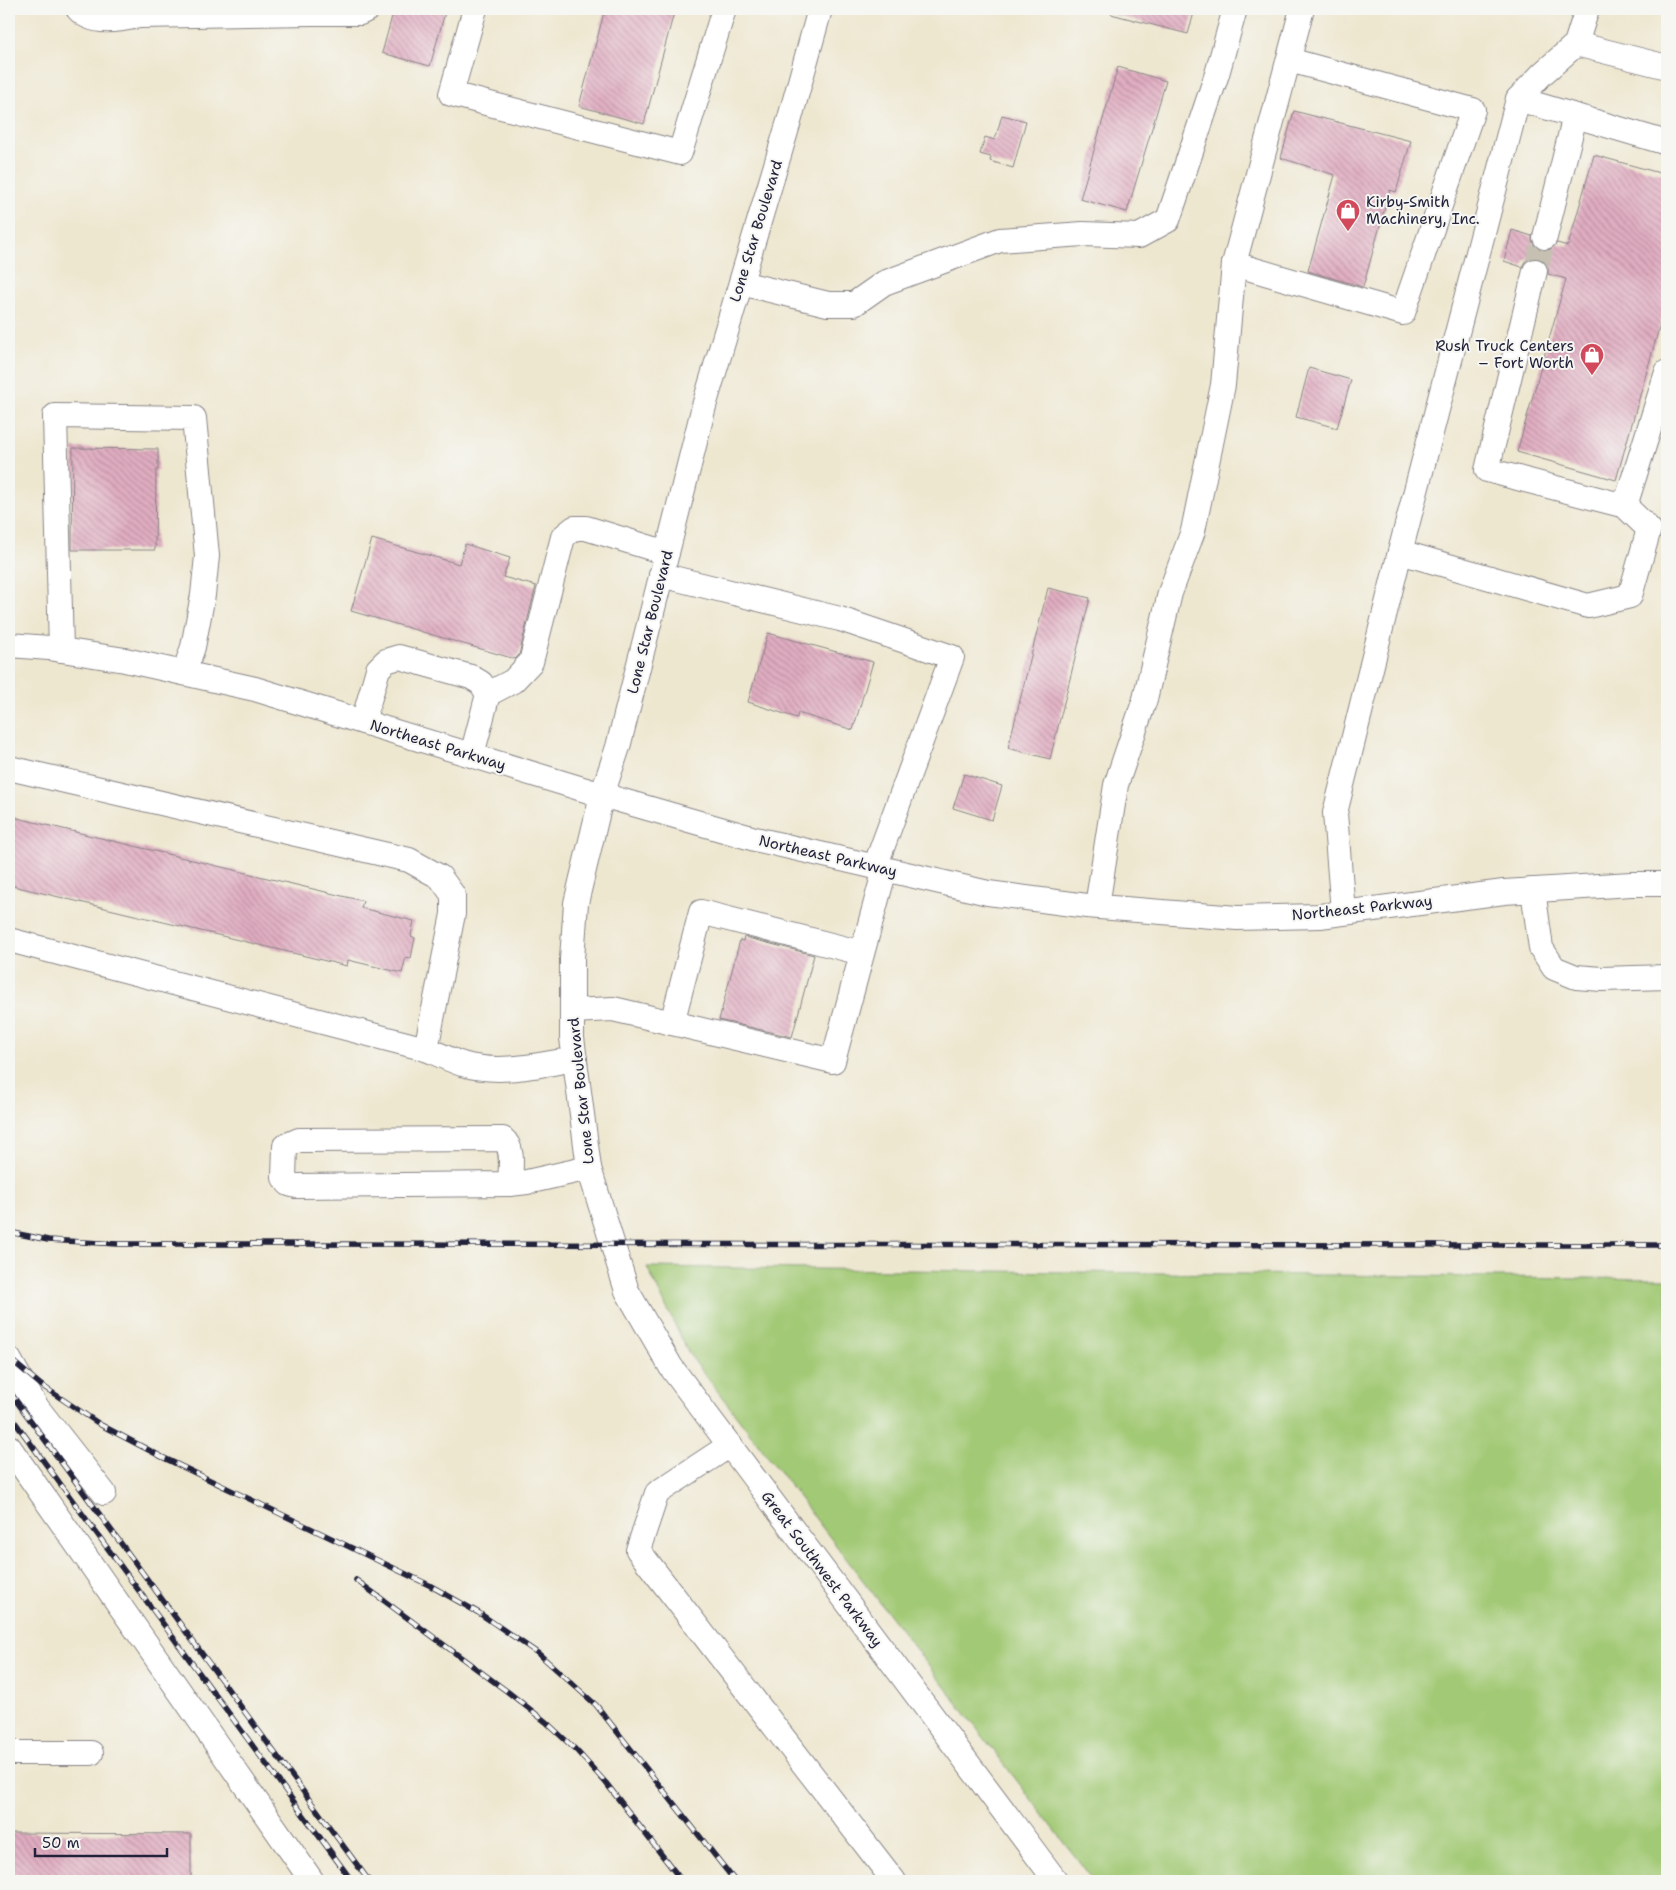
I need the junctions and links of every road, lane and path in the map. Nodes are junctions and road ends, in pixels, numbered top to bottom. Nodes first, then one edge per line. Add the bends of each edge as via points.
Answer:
1 (78, 9) edge
2 (368, 9) edge
3 (475, 9) edge
4 (724, 9) edge
5 (820, 9) edge
6 (1235, 9) edge
7 (1302, 9) edge
8 (1587, 9) edge
9 (312, 11) edge
10 (1576, 44) junction
11 (1289, 60) junction
12 (1667, 67) edge
13 (1518, 99) junction
14 (1575, 116) junction
15 (1667, 143) edge
16 (1546, 237) tunnel mouth
17 (1234, 264) junction
18 (1534, 271) tunnel mouth
19 (741, 283) junction
20 (1667, 372) edge
21 (1624, 506) junction
22 (1400, 552) junction
23 (664, 564) junction
24 (9, 645) edge
25 (61, 650) junction
26 (184, 673) junction
27 (488, 694) junction
28 (363, 722) junction
29 (472, 756) junction
30 (9, 768) edge
31 (602, 795) junction
32 (880, 868) junction
33 (1667, 884) edge
34 (1533, 890) junction
35 (1097, 906) junction
36 (1343, 912) junction
37 (9, 940) edge
38 (862, 952) junction
39 (1667, 977) edge
40 (572, 1011) junction
41 (672, 1023) junction
42 (426, 1049) junction
43 (575, 1059) junction
44 (589, 1168) junction
45 (510, 1184) junction
46 (612, 1243) joint
47 (9, 1359) edge
48 (730, 1445) junction
49 (9, 1447) edge
50 (104, 1493) dead end
51 (9, 1753) edge
52 (92, 1753) dead end
53 (312, 1881) edge
54 (894, 1881) edge
55 (1056, 1881) edge

1 - 9 street via 82,14 99,20
2 - 9 street via 360,13
3 - 4 street via 451,94 680,153
5 - 19 street, Lone Star Boulevard
6 - 19 street via 1217,74 1168,220 1139,236 1083,234 1000,240 884,283 854,304 828,304
7 - 11 street
8 - 10 street
10 - 12 street
10 - 13 street
11 - 17 street
11 - 17 street via 1473,110 1403,313
13 - 14 street
13 - 22 street
14 - 15 street
14 - 16 street
17 - 35 street via 1223,385 1193,531 1170,593 1145,699 1116,785
18 - 21 street via 1487,470
19 - 23 street, Lone Star Boulevard via 704,406
20 - 21 street
21 - 22 street via 1649,529 1630,596 1588,606
22 - 36 street via 1335,813
23 - 27 street via 586,528 574,528 563,537 531,662 513,681
23 - 31 street, Lone Star Boulevard via 618,747
23 - 32 street via 952,656
24 - 25 street, Northeast Parkway
25 - 26 street, Northeast Parkway
25 - 26 street via 55,416 194,418 207,556 193,647
26 - 28 street, Northeast Parkway via 255,689
27 - 28 street via 481,683 471,677 399,657 378,668
27 - 29 street
28 - 29 street, Northeast Parkway
29 - 31 street, Northeast Parkway
30 - 42 street via 409,860 440,877 453,895 453,914
31 - 32 street, Northeast Parkway via 755,839
31 - 40 street, Lone Star Boulevard via 576,904
32 - 35 street, Northeast Parkway via 988,893
32 - 38 street
33 - 34 street, Northeast Parkway
34 - 36 street, Northeast Parkway
34 - 39 street via 1541,948 1554,968 1576,977
35 - 36 street, Northeast Parkway via 1237,918 1320,916
37 - 42 street
38 - 41 street via 833,1061
38 - 41 street via 701,912
40 - 41 street via 612,1010
40 - 43 street, Lone Star Boulevard
42 - 43 street via 463,1064 490,1069 522,1068
43 - 44 street, Lone Star Boulevard
44 - 45 street
44 - 46 street, Lone Star Boulevard
45 - 45 street via 510,1153 503,1139 300,1140 285,1146 284,1178 296,1186
46 - 48 street, Great Southwest Parkway via 627,1291 671,1367
47 - 50 street via 35,1405
48 - 54 street via 657,1493 638,1550
48 - 55 street, Great Southwest Parkway
49 - 53 street
51 - 52 street

